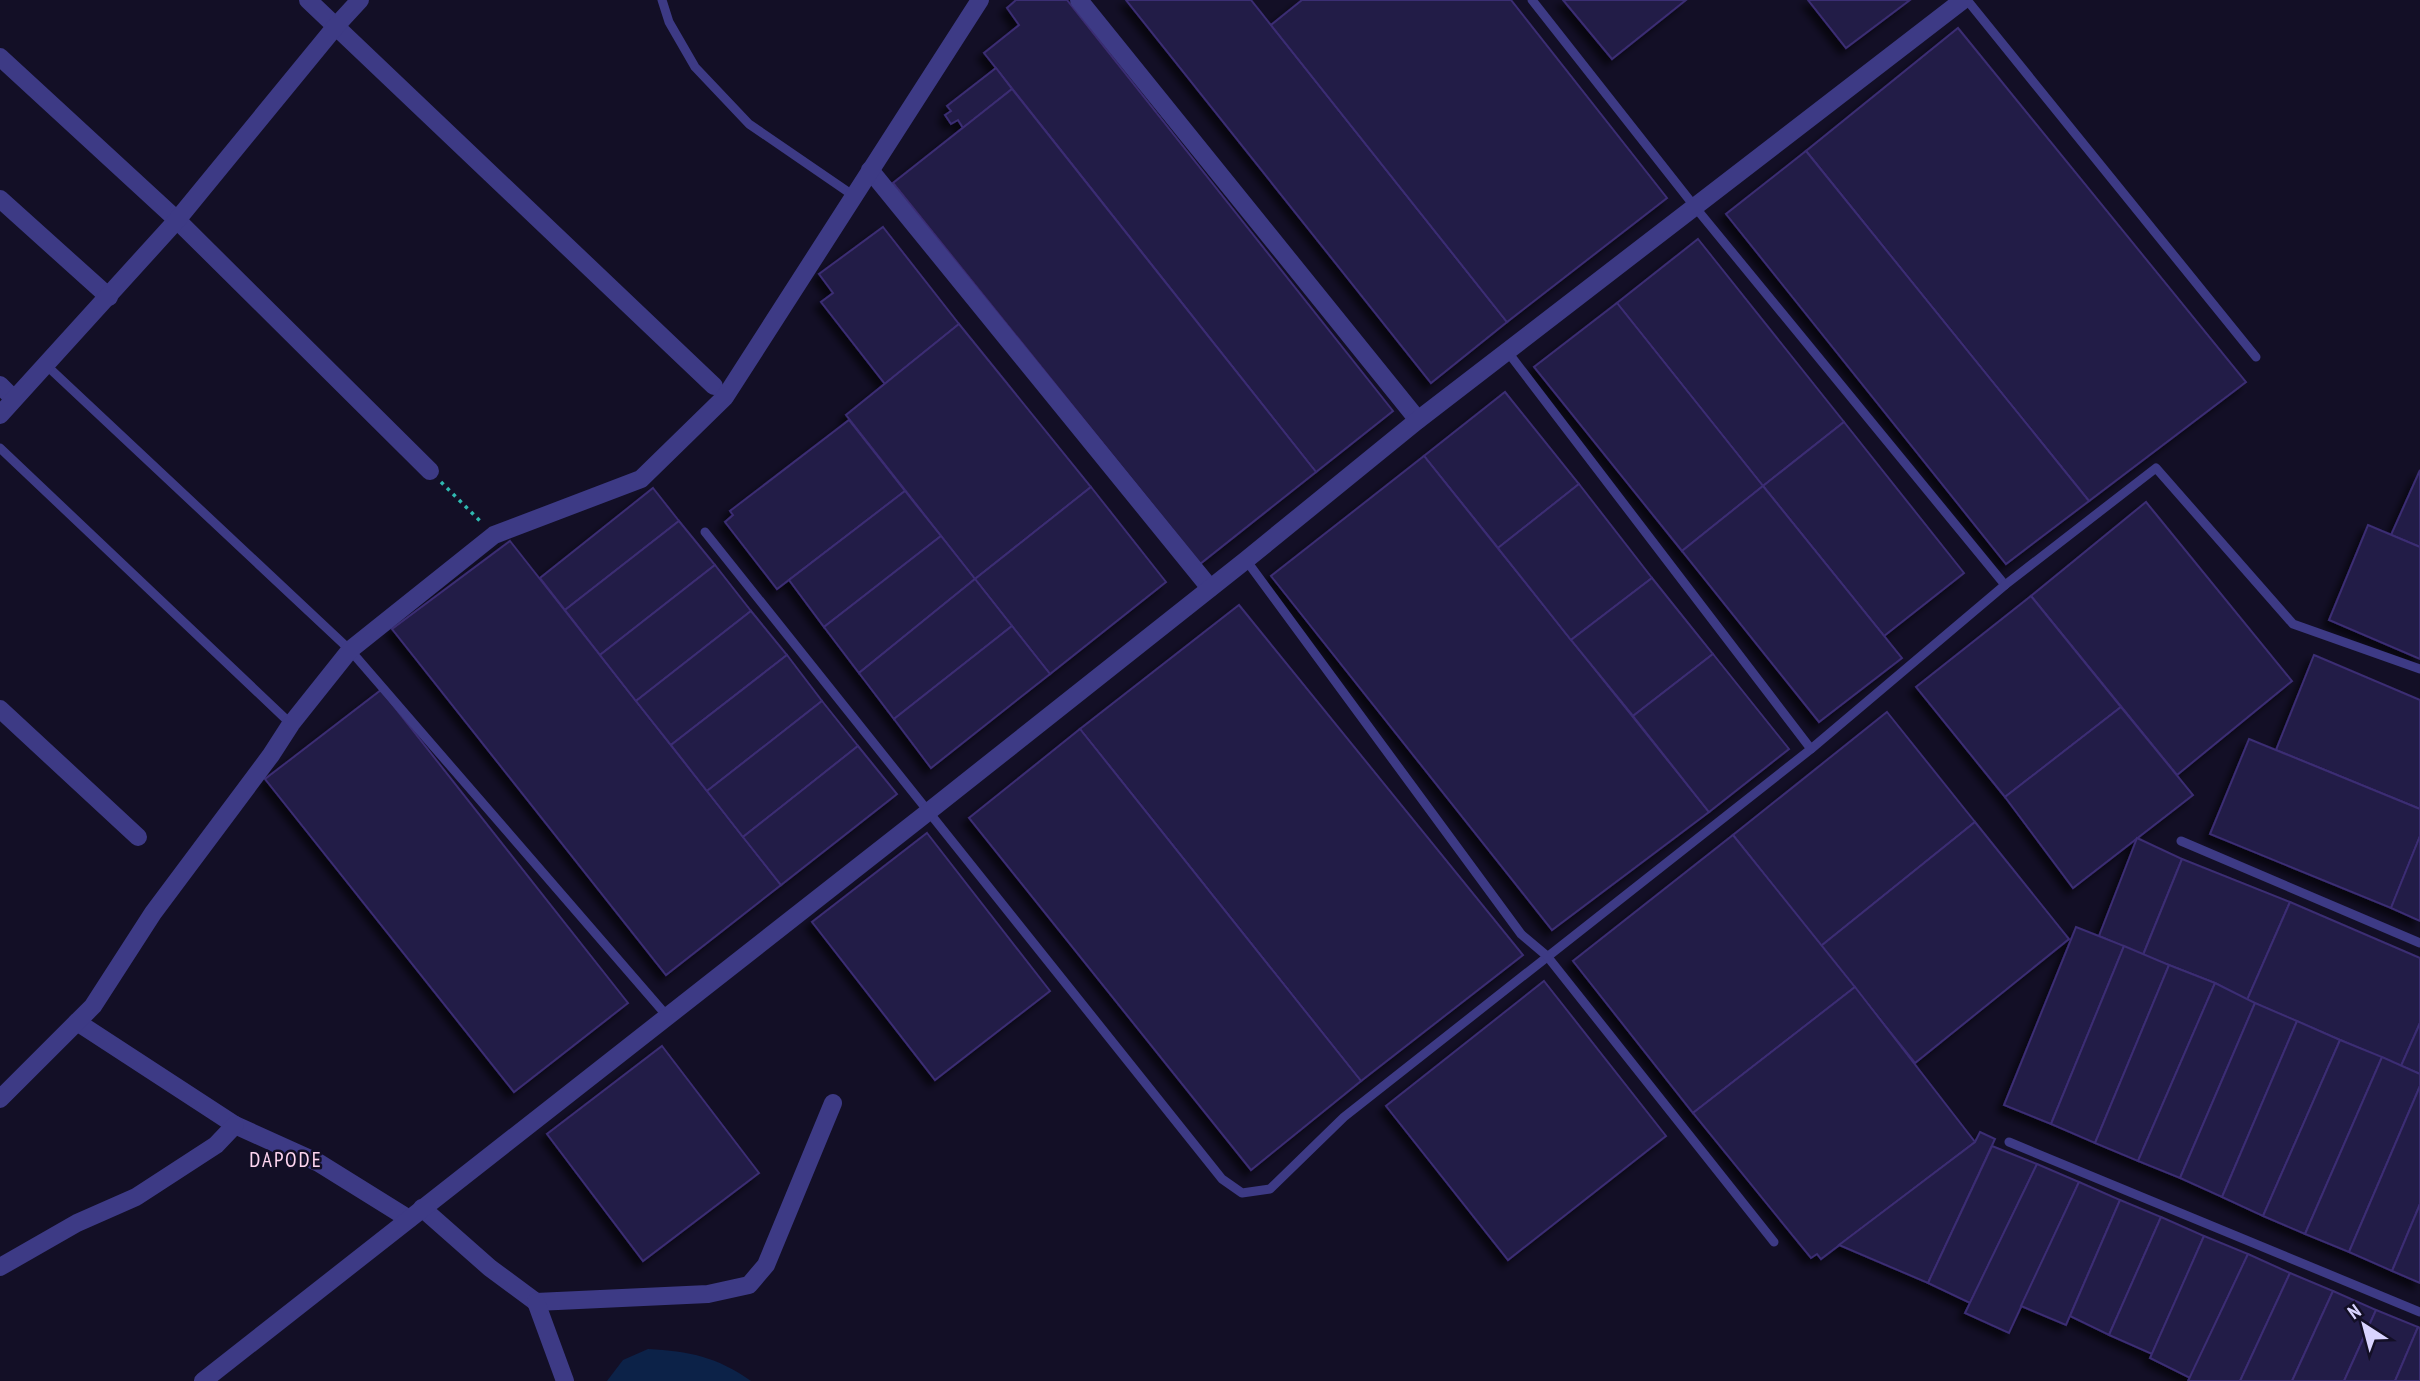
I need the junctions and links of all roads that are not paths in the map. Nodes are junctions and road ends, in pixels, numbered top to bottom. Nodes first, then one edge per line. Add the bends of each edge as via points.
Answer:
1 (307, 0) edge
2 (360, 0) edge
3 (662, 0) edge
4 (980, 0) edge
5 (1079, 0) edge
6 (1532, 0) edge
7 (1965, 0) edge
8 (336, 26) junction
9 (0, 57) edge
10 (870, 170) junction
11 (854, 196) junction
12 (0, 199) edge
13 (1695, 207) junction
14 (177, 220) junction
15 (109, 297) junction
16 (1507, 351) junction
17 (2256, 357) dead end
18 (46, 365) junction
19 (0, 385) edge
20 (714, 386) dead end
21 (14, 399) junction
22 (0, 415) edge
23 (1418, 419) junction
24 (0, 448) edge
25 (430, 471) road end
26 (705, 532) dead end
27 (1246, 560) junction
28 (2005, 585) junction
29 (1210, 588) junction
30 (350, 650) junction
31 (2420, 669) edge
32 (0, 709) edge
33 (291, 724) junction
34 (1811, 749) junction
35 (929, 812) junction
36 (138, 837) dead end
37 (2181, 841) dead end
38 (2420, 943) edge
39 (1546, 956) junction
40 (667, 1016) junction
41 (77, 1022) junction
42 (0, 1099) edge
43 (833, 1103) dead end
44 (235, 1125) junction
45 (2009, 1142) dead end
46 (416, 1213) junction
47 (1774, 1242) dead end
48 (0, 1266) edge
49 (537, 1303) junction
50 (2420, 1312) edge
51 (203, 1381) edge
52 (565, 1381) edge

1 - 8 street
2 - 8 street
3 - 11 lane via 695,67 749,124
4 - 10 street
5 - 23 street
6 - 13 lane
7 - 13 street
7 - 17 lane
8 - 14 street
8 - 20 street
9 - 14 street
10 - 11 street
10 - 29 street
11 - 30 street via 725,397 641,479 494,535
12 - 15 street
13 - 16 street
13 - 28 lane
14 - 15 street
14 - 25 street
15 - 18 street
16 - 23 street
16 - 34 lane
18 - 21 street
18 - 30 lane
19 - 21 street
21 - 22 street
23 - 27 street
24 - 33 lane
26 - 35 lane
27 - 29 street
27 - 39 lane via 1521,934
28 - 31 lane via 2156,468 2293,624
28 - 34 lane
29 - 35 street
30 - 33 street
30 - 40 lane
32 - 36 street
33 - 41 street via 153,913 93,1006
34 - 39 lane
35 - 39 lane via 1222,1179 1242,1193 1270,1189 1344,1117
35 - 40 street
37 - 38 lane
39 - 47 lane
40 - 46 street
41 - 42 street
41 - 44 street
43 - 49 street via 766,1265 749,1285 708,1294
44 - 46 street
44 - 48 street via 216,1145 136,1197 77,1223
45 - 50 lane
46 - 49 street
46 - 51 street
49 - 52 street

